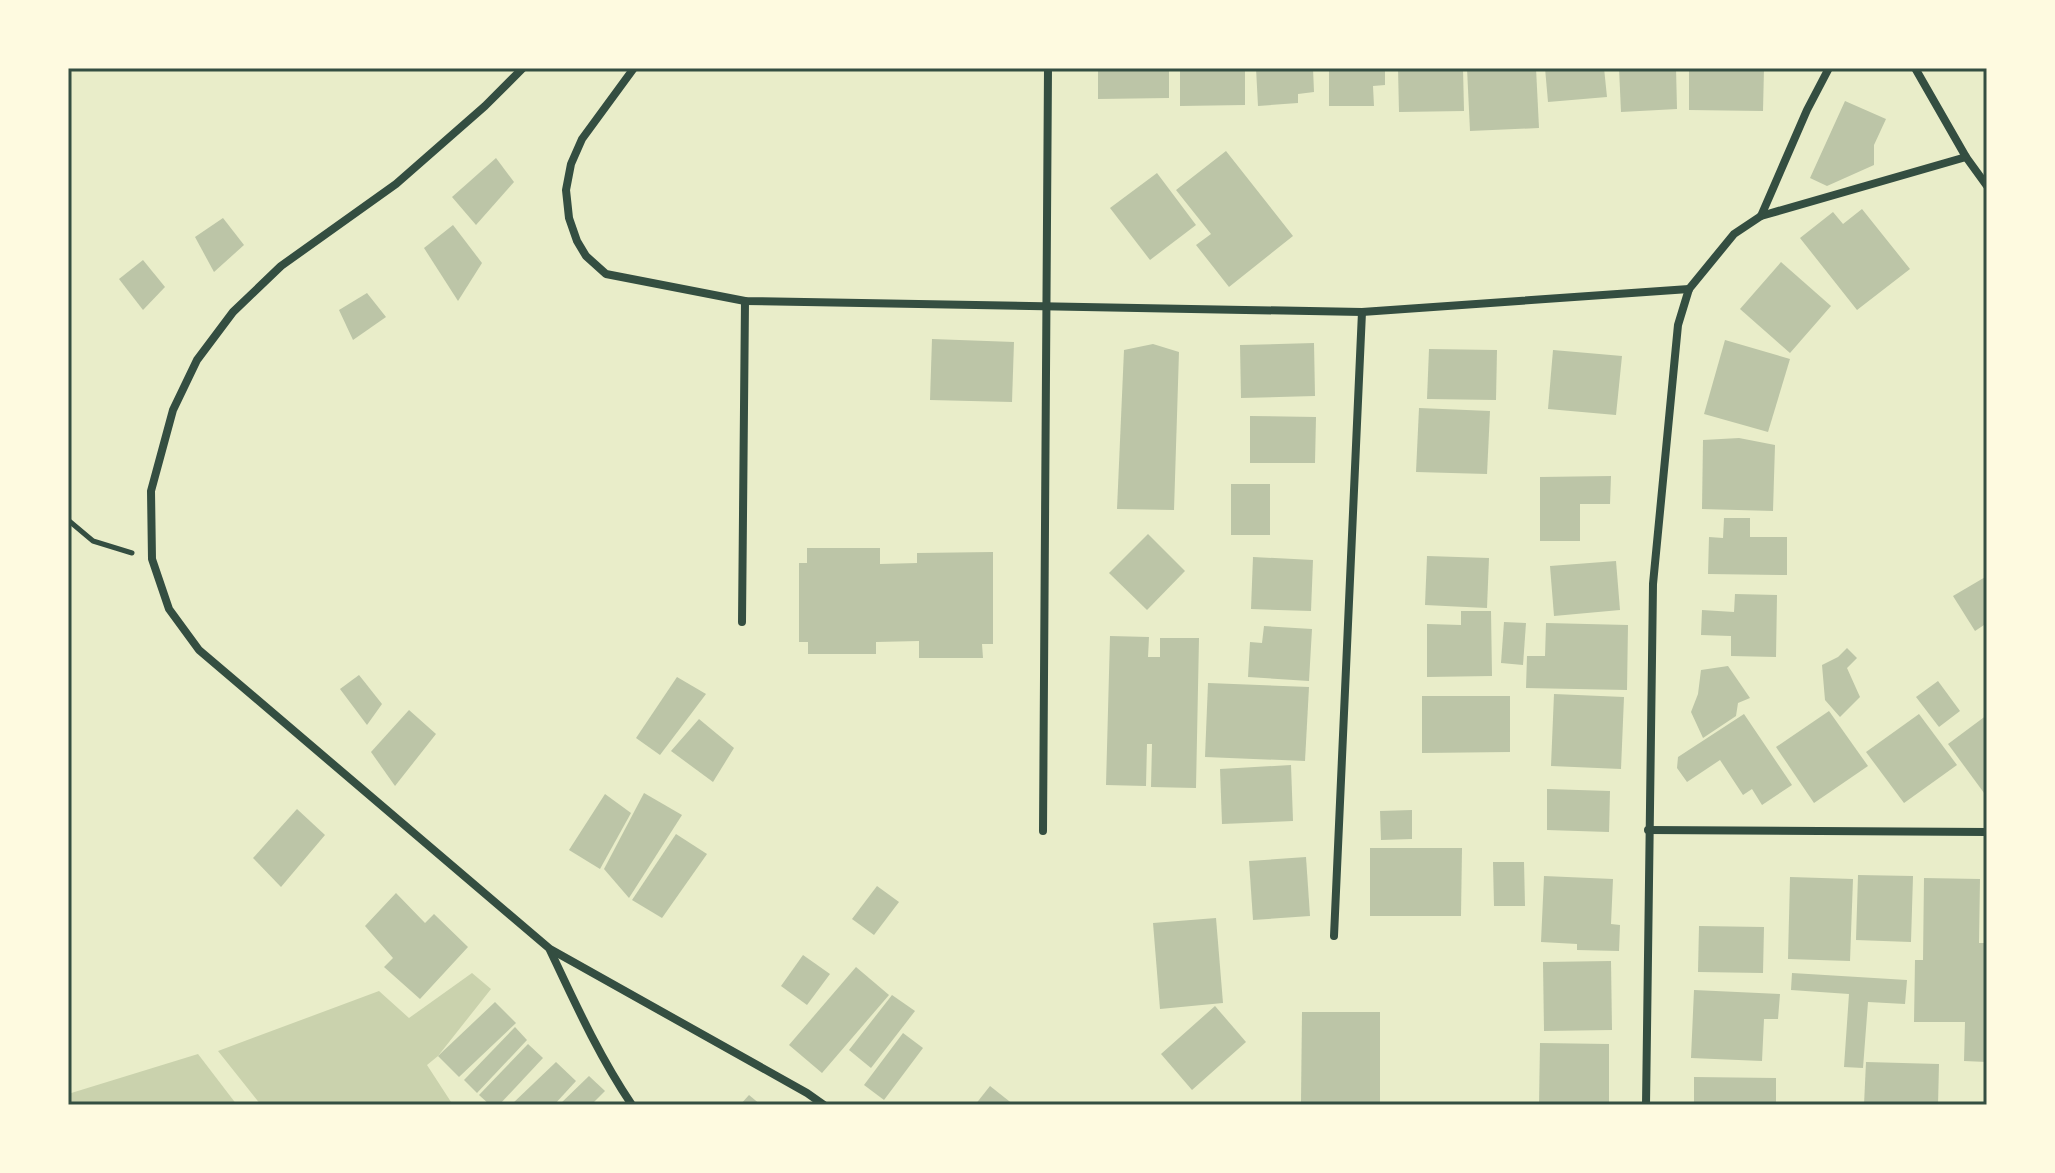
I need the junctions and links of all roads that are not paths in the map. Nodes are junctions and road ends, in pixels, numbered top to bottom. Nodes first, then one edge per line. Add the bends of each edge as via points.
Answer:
1 (523, 68) edge
2 (634, 68) edge
3 (1048, 68) edge
4 (1829, 68) edge
5 (1915, 68) edge
6 (1966, 157) junction
7 (1987, 186) edge
8 (1761, 216) junction
9 (1689, 289) junction
10 (745, 301) junction
11 (1047, 307) junction
12 (1362, 312) junction
13 (742, 622) dead end
14 (1648, 830) junction
15 (1043, 831) dead end
16 (1987, 832) edge
17 (1334, 936) dead end
18 (550, 949) junction
19 (632, 1105) edge
20 (824, 1105) edge
21 (1646, 1105) edge

1 - 18 street via 396,184 281,266 233,312 197,360 173,410 151,491 152,559 169,609 199,650
2 - 10 street via 582,139 571,164 566,190 577,241 606,274
3 - 11 street
4 - 8 street
5 - 6 street
6 - 7 street
6 - 8 street
8 - 9 street via 1734,234
9 - 12 street
9 - 14 street via 1678,325 1653,584
10 - 11 street
10 - 13 street
11 - 12 street
11 - 15 street
12 - 17 street
14 - 16 street
14 - 21 street
18 - 19 street via 590,1035
18 - 20 street

